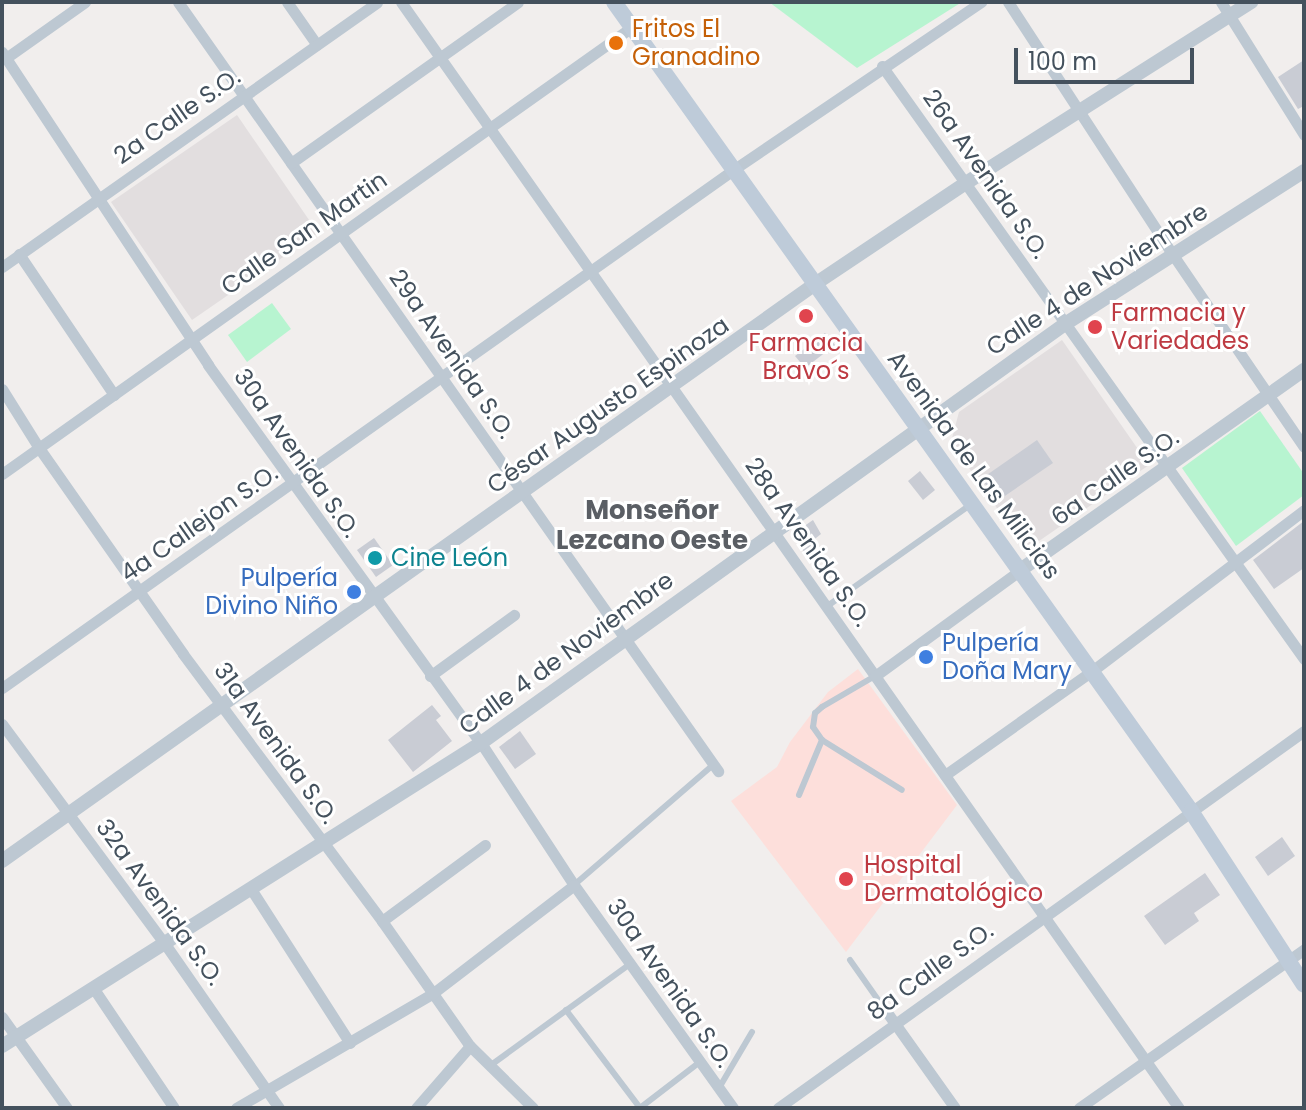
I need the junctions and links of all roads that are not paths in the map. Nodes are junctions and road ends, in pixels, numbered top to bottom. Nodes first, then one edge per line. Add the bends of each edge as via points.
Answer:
1 (85, 2) edge
2 (178, 2) edge
3 (287, 2) edge
4 (377, 2) edge
5 (401, 2) edge
6 (518, 2) edge
7 (614, 2) edge
8 (981, 2) edge
9 (1008, 2) edge
10 (1251, 2) edge
11 (1225, 8) edge
12 (632, 27) junction
13 (317, 45) junction
14 (440, 58) junction
15 (5, 59) edge
16 (882, 66) junction
17 (244, 96) junction
18 (1080, 111) junction
19 (490, 128) junction
20 (1304, 135) edge
21 (291, 163) junction
22 (733, 170) junction
23 (1304, 171) edge
24 (966, 183) junction
25 (98, 199) junction
26 (341, 234) junction
27 (19, 254) junction
28 (1173, 255) junction
29 (2, 267) edge
30 (591, 272) junction
31 (815, 284) junction
32 (1065, 324) junction
33 (192, 340) junction
34 (1304, 370) edge
35 (442, 378) junction
36 (671, 386) junction
37 (2, 389) edge
38 (114, 395) junction
39 (1268, 396) junction
40 (916, 427) junction
41 (1304, 447) edge
42 (39, 448) junction
43 (1167, 468) junction
44 (2, 474) edge
45 (292, 485) junction
46 (522, 492) junction
47 (971, 505) junction
48 (1304, 510) edge
49 (773, 531) junction
50 (1234, 561) junction
51 (1019, 571) junction
52 (140, 592) junction
53 (373, 598) junction
54 (826, 607) junction
55 (514, 615) dead end
56 (625, 638) junction
57 (1304, 659) edge
58 (1092, 671) junction
59 (430, 676) junction
60 (875, 676) junction
61 (2, 688) edge
62 (222, 705) junction
63 (2, 724) edge
64 (1304, 731) edge
65 (822, 740) junction
66 (481, 743) junction
67 (716, 768) joint
68 (945, 775) junction
69 (902, 790) dead end
70 (799, 795) dead end
71 (1191, 811) junction
72 (68, 812) junction
73 (322, 844) junction
74 (485, 845) dead end
75 (2, 861) edge
76 (574, 885) junction
77 (251, 889) junction
78 (1043, 916) junction
79 (382, 921) junction
80 (165, 944) junction
81 (1304, 949) edge
82 (850, 960) dead end
83 (1287, 961) junction
84 (630, 964) junction
85 (1304, 985) edge
86 (94, 989) junction
87 (432, 994) junction
88 (566, 1010) junction
89 (886, 1011) joint
90 (2, 1017) edge
91 (895, 1022) junction
92 (752, 1032) dead end
93 (17, 1037) junction
94 (350, 1043) junction
95 (2, 1046) edge
96 (470, 1046) junction
97 (1145, 1061) junction
98 (700, 1062) junction
99 (490, 1066) junction
100 (719, 1088) junction
101 (265, 1090) junction
102 (67, 1108) edge
103 (174, 1108) edge
104 (236, 1108) edge
105 (279, 1108) edge
106 (416, 1108) edge
107 (533, 1108) edge
108 (640, 1108) edge
109 (733, 1108) edge
110 (778, 1108) edge
111 (955, 1108) edge
112 (1079, 1108) edge
113 (1179, 1108) edge

1 - 15 street
2 - 17 street, 29a Avenida S.O.
3 - 13 street
4 - 13 street, 2a Calle S.O.
5 - 14 street, 28a Avenida S.O.
6 - 14 street
7 - 12 main road, Avenida de Las Milicias
8 - 16 street, 4a Callejon S.O.
9 - 18 street
10 - 11 street, César Augusto Espinoza
11 - 18 street, César Augusto Espinoza
11 - 20 street
12 - 19 street, Calle San Martin
12 - 22 main road, Avenida de Las Milicias
13 - 17 street, 2a Calle S.O.
14 - 19 street, 28a Avenida S.O.
14 - 21 street
15 - 25 street, 30a Avenida S.O.
16 - 22 street, 4a Callejon S.O.
16 - 24 street, 26a Avenida S.O.
17 - 21 street, 29a Avenida S.O.
17 - 25 street, 2a Calle S.O.
18 - 24 street, César Augusto Espinoza
18 - 28 street
19 - 26 street, Calle San Martin
19 - 30 street, 28a Avenida S.O.
21 - 26 street, 29a Avenida S.O.
22 - 30 street, 4a Callejon S.O.
22 - 31 main road, Avenida de Las Milicias
23 - 28 street, Calle 4 de Noviembre
24 - 31 street, César Augusto Espinoza
24 - 32 street, 26a Avenida S.O.
25 - 27 street, 2a Calle S.O.
25 - 33 street, 30a Avenida S.O.
26 - 33 street, Calle San Martin
26 - 35 street, 29a Avenida S.O.
27 - 29 street, 2a Calle S.O.
27 - 38 street
28 - 32 street, Calle 4 de Noviembre
28 - 39 street
30 - 35 street, 4a Callejon S.O.
30 - 36 street, 28a Avenida S.O.
31 - 36 street, César Augusto Espinoza
31 - 40 main road, Avenida de Las Milicias
32 - 40 street, Calle 4 de Noviembre
32 - 43 street, 26a Avenida S.O.
33 - 38 street, Calle San Martin
33 - 45 street, 30a Avenida S.O.
34 - 39 street, 6a Calle S.O.
35 - 45 street, 4a Callejon S.O.
35 - 46 street, 29a Avenida S.O.
36 - 46 street, César Augusto Espinoza
36 - 49 street, 28a Avenida S.O.
37 - 42 street, 31a Avenida S.O.
38 - 42 street, Calle San Martin
39 - 41 street
39 - 43 street, 6a Calle S.O.
40 - 47 main road, Avenida de Las Milicias
40 - 49 street, Calle 4 de Noviembre
42 - 44 street, Calle San Martin
42 - 52 street, 31a Avenida S.O.
43 - 50 street, 26a Avenida S.O.
43 - 51 street, 6a Calle S.O.
45 - 52 street, 4a Callejon S.O.
45 - 53 street, 30a Avenida S.O.
46 - 53 street, César Augusto Espinoza
46 - 56 street, 29a Avenida S.O.
47 - 51 main road, Avenida de Las Milicias
47 - 54 lane
48 - 50 street
49 - 54 street, 28a Avenida S.O.
49 - 56 street, Calle 4 de Noviembre
50 - 57 street, 26a Avenida S.O.
50 - 58 street
51 - 58 main road, Avenida de Las Milicias
51 - 60 street, 6a Calle S.O.
52 - 61 street, 4a Callejon S.O.
52 - 62 street, 31a Avenida S.O.
53 - 59 street, 30a Avenida S.O.
53 - 62 street, César Augusto Espinoza
54 - 60 street, 28a Avenida S.O.
55 - 59 street
56 - 66 street, Calle 4 de Noviembre
56 - 67 street, 29a Avenida S.O.
58 - 68 street
58 - 71 main road, Avenida de Las Milicias
59 - 66 street, 30a Avenida S.O.
60 - 65 lane via 815,713 813,727
60 - 68 street, 28a Avenida S.O.
62 - 72 street, César Augusto Espinoza
62 - 73 street, 31a Avenida S.O.
63 - 72 street, 32a Avenida S.O.
64 - 71 street, 8a Calle S.O.
65 - 69 lane
65 - 70 lane
66 - 73 street, Calle 4 de Noviembre
66 - 76 street, 30a Avenida S.O.
67 - 76 lane
68 - 78 street, 28a Avenida S.O.
71 - 78 street, 8a Calle S.O.
71 - 83 main road, Avenida de Las Milicias
72 - 75 street, César Augusto Espinoza
72 - 80 street, 32a Avenida S.O.
73 - 77 street, Calle 4 de Noviembre
73 - 79 street, 31a Avenida S.O.
74 - 79 street
76 - 84 street, 30a Avenida S.O.
76 - 87 street
77 - 80 street, Calle 4 de Noviembre
77 - 94 street
78 - 91 street, 8a Calle S.O.
78 - 97 street, 28a Avenida S.O.
79 - 87 street, 31a Avenida S.O.
80 - 86 street, Calle 4 de Noviembre
80 - 101 street, 32a Avenida S.O.
81 - 83 street
82 - 89 lane
83 - 85 main road, Avenida de Las Milicias
83 - 97 street
84 - 88 lane
84 - 98 street, 30a Avenida S.O.
86 - 93 street, Calle 4 de Noviembre
86 - 103 street
87 - 94 street
87 - 96 street, 31a Avenida S.O.
88 - 99 lane
88 - 108 lane
89 - 91 street
90 - 93 street
91 - 110 street, 8a Calle S.O.
91 - 111 street
92 - 100 lane
93 - 95 street, Calle 4 de Noviembre
93 - 102 street
94 - 101 street
96 - 99 street, 31a Avenida S.O.
96 - 106 street
97 - 112 street
97 - 113 street, 28a Avenida S.O.
98 - 100 street, 30a Avenida S.O.
98 - 108 lane
99 - 107 street, 31a Avenida S.O.
100 - 109 street, 30a Avenida S.O.
101 - 104 street
101 - 105 street, 32a Avenida S.O.

